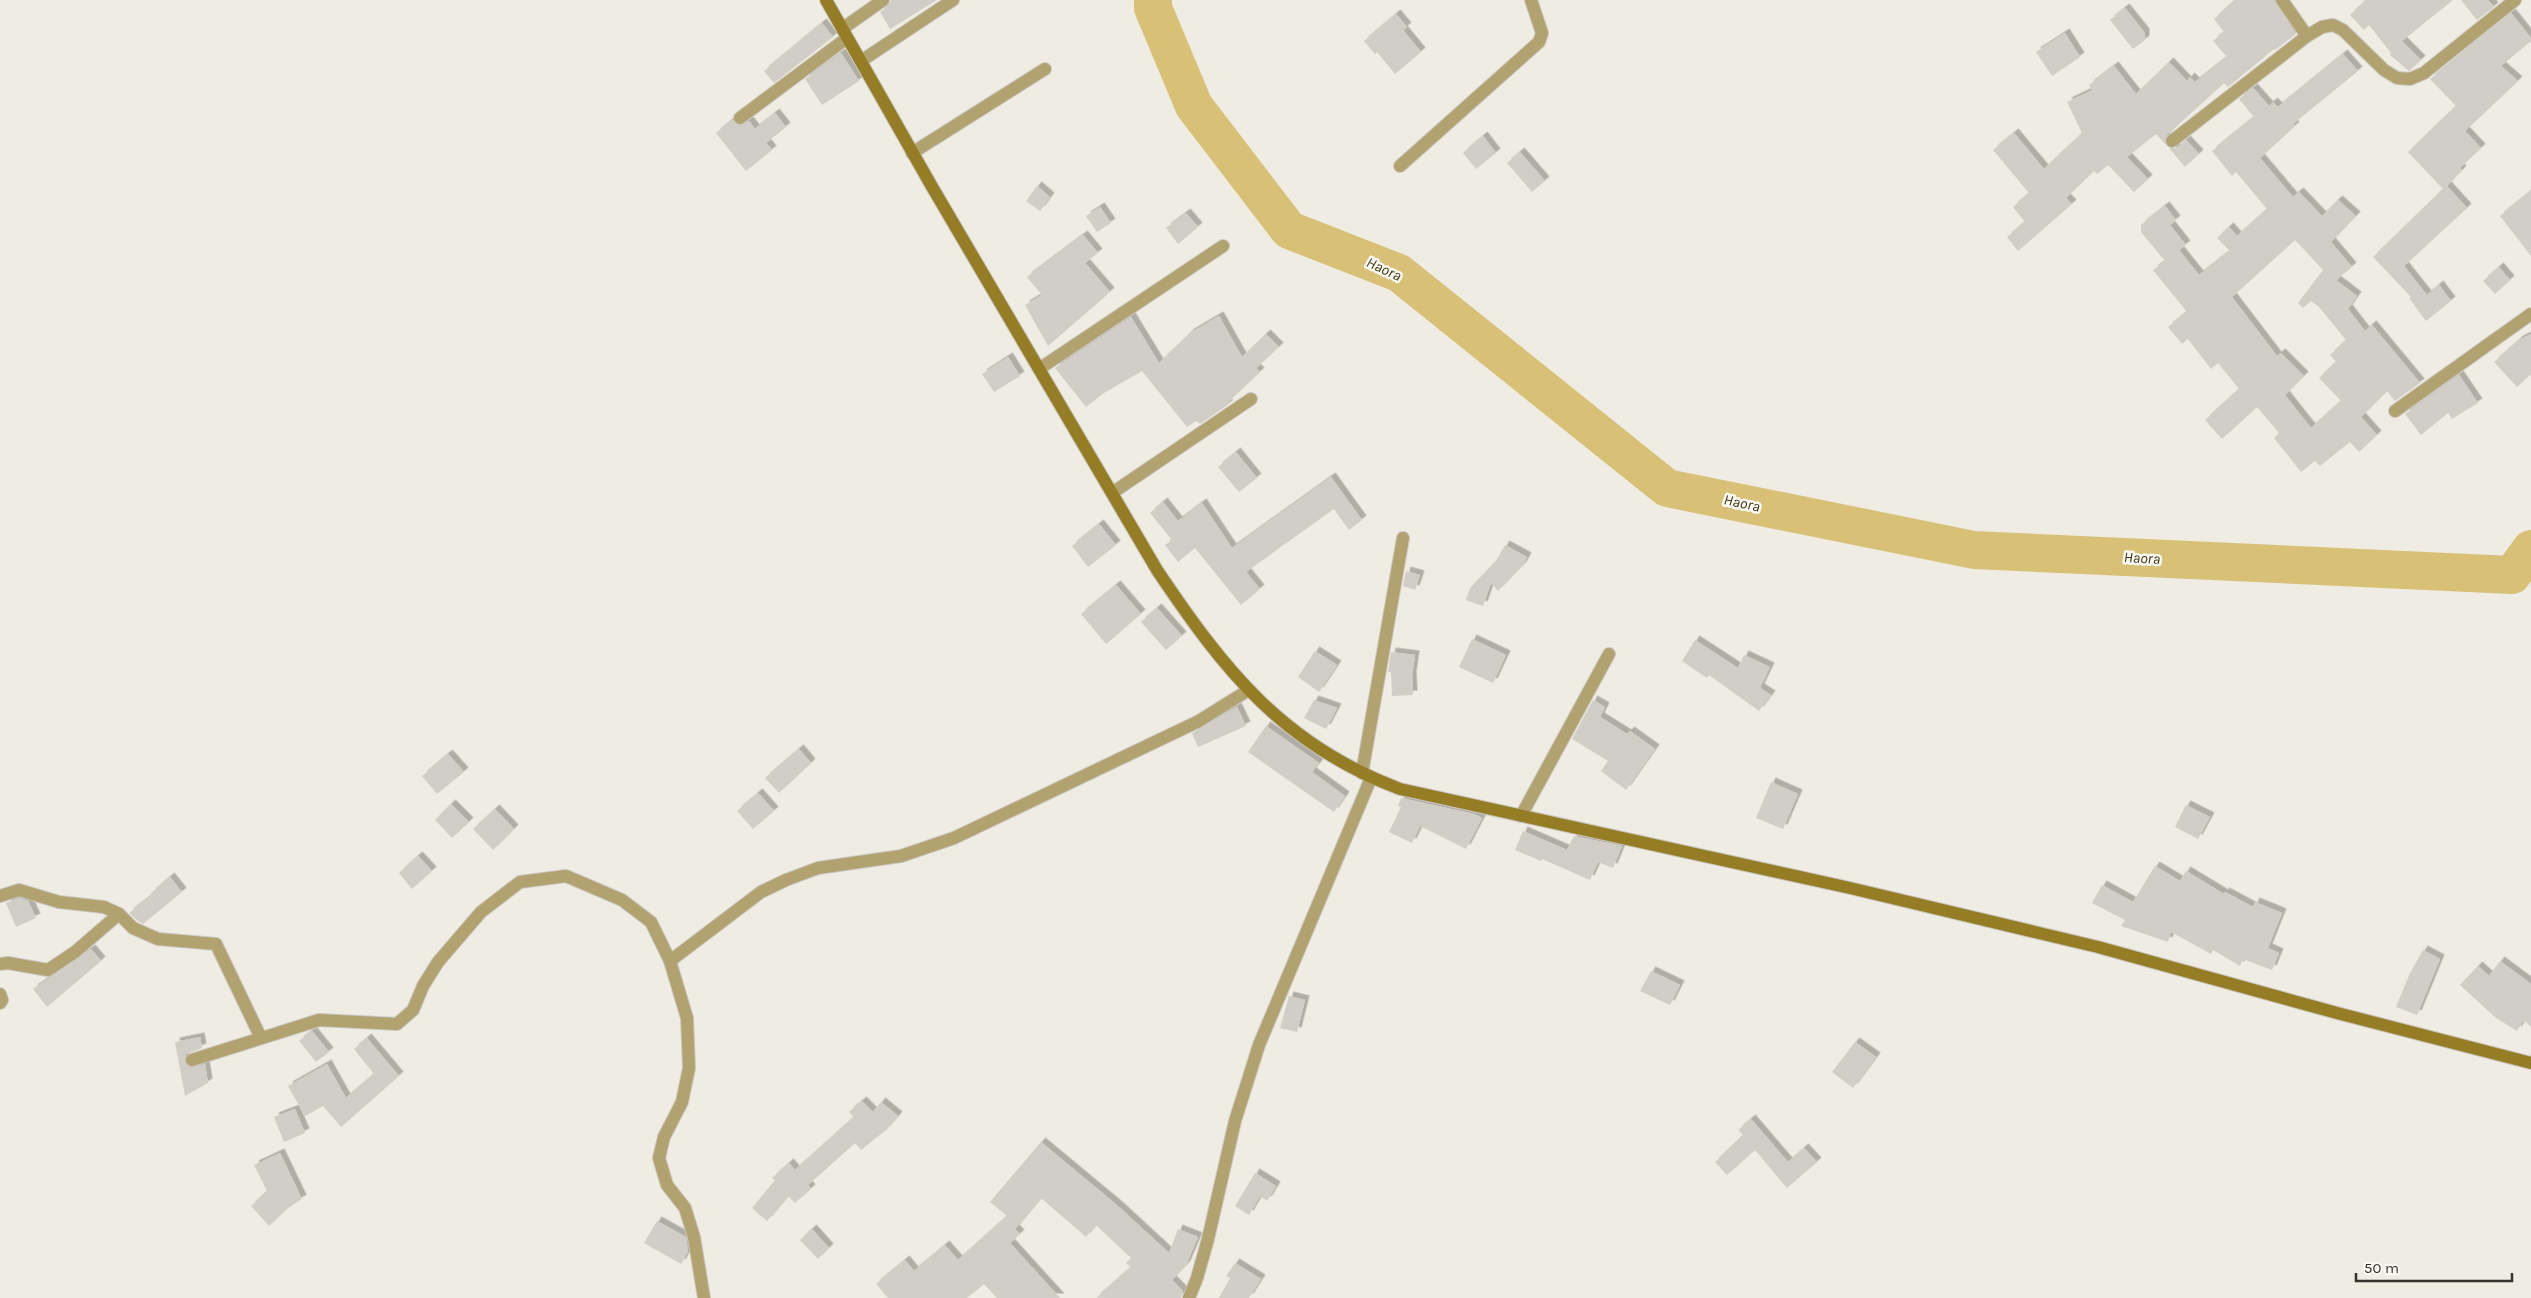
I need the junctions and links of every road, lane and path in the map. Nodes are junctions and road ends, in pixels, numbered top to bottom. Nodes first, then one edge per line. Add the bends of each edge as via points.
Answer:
1 (826, 0) edge
2 (884, 0) edge
3 (953, 0) edge
4 (1531, 0) edge
5 (2282, 0) edge
6 (2515, 0) edge
7 (845, 33) junction
8 (2307, 36) junction
9 (861, 61) junction
10 (1045, 69) dead end
11 (740, 118) dead end
12 (2172, 141) dead end
13 (912, 153) junction
14 (1400, 166) dead end
15 (1223, 246) dead end
16 (2531, 314) edge
17 (1039, 369) junction
18 (1251, 399) dead end
19 (2395, 412) dead end
20 (1112, 493) junction
21 (1403, 538) dead end
22 (1609, 654) dead end
23 (1247, 691) junction
24 (1366, 776) junction
25 (1521, 816) junction
26 (0, 896) edge
27 (119, 914) junction
28 (670, 962) junction
29 (0, 964) edge
30 (0, 994) edge
31 (0, 1003) edge
32 (261, 1038) junction
33 (192, 1060) dead end
34 (2531, 1063) edge
35 (704, 1298) edge
36 (1189, 1298) edge

1 - 7 street
2 - 7 street
3 - 9 street
4 - 14 street via 1542,33 1539,42
5 - 8 street
6 - 8 street via 2424,73 2410,79 2397,78 2384,70 2343,30 2333,25
7 - 9 street
7 - 11 street
8 - 12 street
9 - 13 street
10 - 13 street
13 - 17 street
15 - 17 street
16 - 19 street
17 - 20 street
18 - 20 street
20 - 23 street via 1184,610
21 - 24 street
22 - 25 street
23 - 24 street via 1281,722 1326,754
23 - 28 street via 1199,721 954,838 901,856 818,868 786,880 761,892
24 - 25 street via 1400,788
24 - 36 street via 1259,1045 1237,1111 1208,1239
25 - 34 street via 1850,888 2098,947
26 - 27 street via 19,890 59,902 104,907
27 - 29 street via 48,970
27 - 32 street via 133,928 158,939 216,944
28 - 32 street via 651,922 622,900 566,876 520,882 480,912 438,962 413,1010 397,1024 319,1020
28 - 35 street via 687,1018 689,1068 682,1102 664,1137 659,1158 666,1185 685,1208 694,1237
30 - 31 street
32 - 33 street

